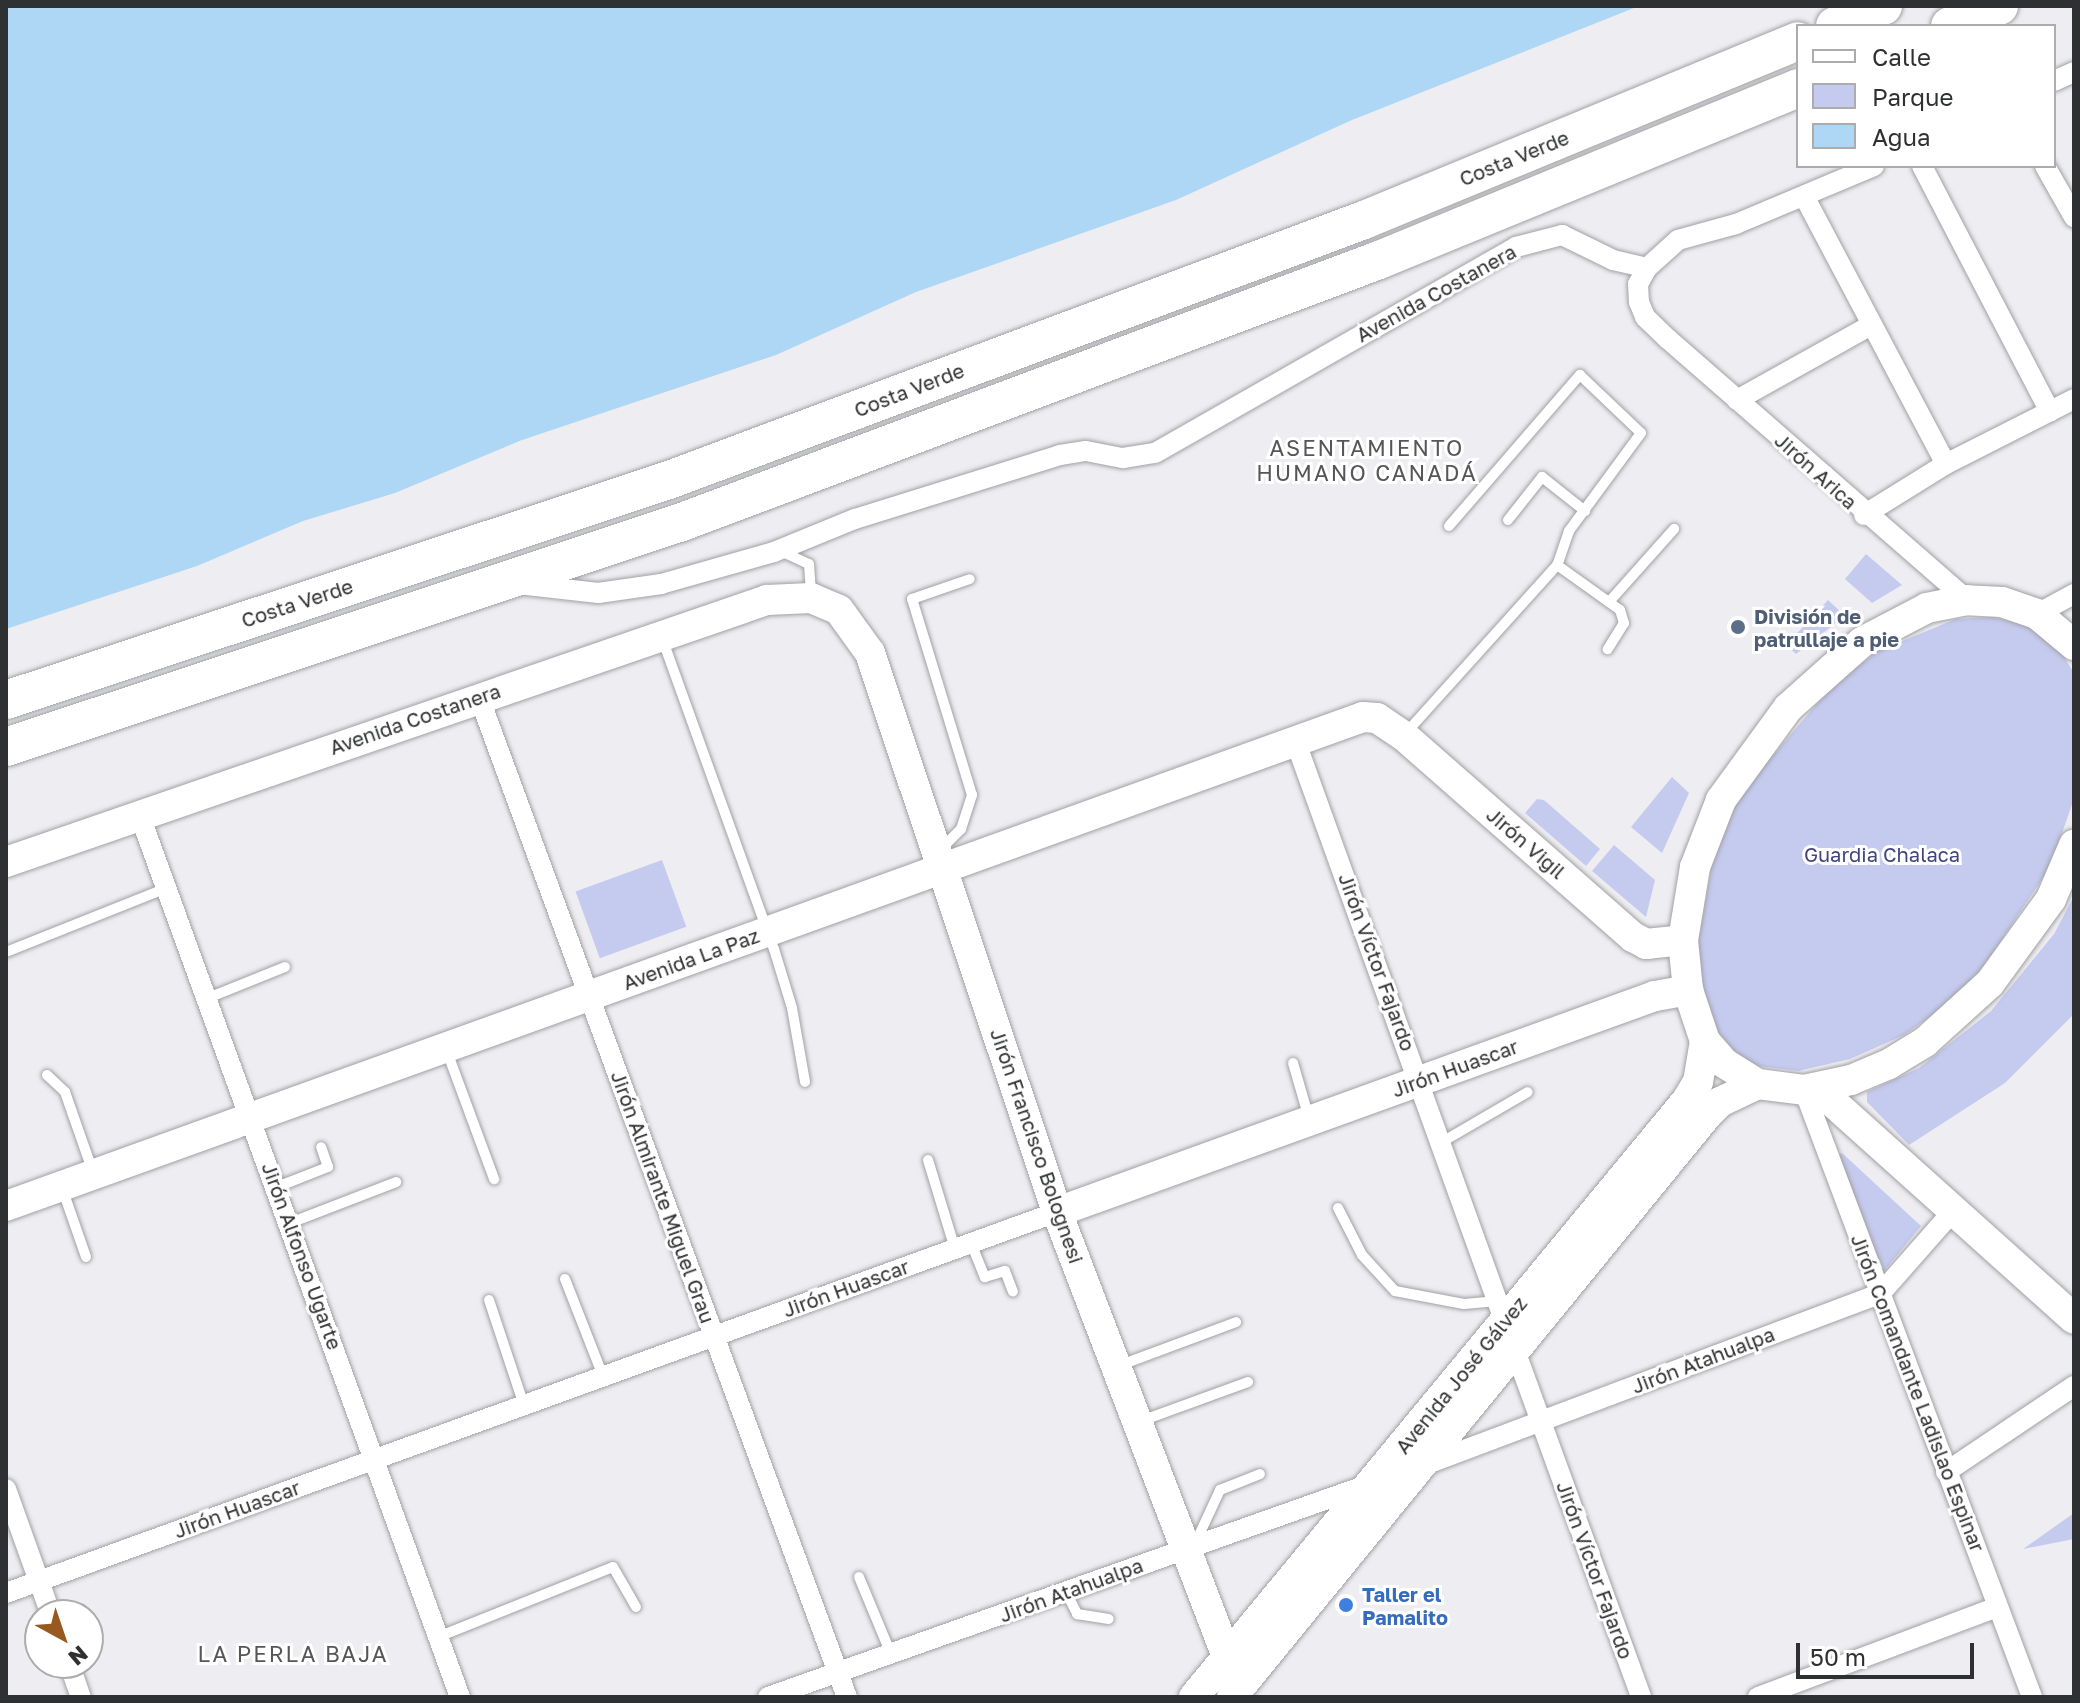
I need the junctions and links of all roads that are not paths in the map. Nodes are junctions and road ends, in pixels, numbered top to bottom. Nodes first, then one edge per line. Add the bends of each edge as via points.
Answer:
1 (1883, 6) edge
2 (1999, 6) edge
3 (1840, 24) edge
4 (1955, 24) edge
5 (1796, 42) edge
6 (1796, 89) edge
7 (1869, 168) edge
8 (1923, 168) edge
9 (2046, 168) edge
10 (1804, 196) junction
11 (2074, 217) edge
12 (1647, 268) junction
13 (1871, 325) junction
14 (2074, 399) edge
15 (1737, 400) junction
16 (2050, 412) junction
17 (1946, 464) junction
18 (1585, 511) junction
19 (1864, 515) junction
20 (1508, 520) dead end
21 (1449, 526) dead end
22 (1674, 529) dead end
23 (774, 552) junction
24 (1557, 565) junction
25 (970, 579) dead end
26 (507, 582) junction
27 (2074, 594) edge
28 (819, 600) junction
29 (1967, 600) junction
30 (1609, 602) junction
31 (2037, 614) junction
32 (661, 635) junction
33 (2074, 645) edge
34 (1608, 649) dead end
35 (479, 697) junction
36 (6, 700) edge
37 (1377, 718) joint
38 (1404, 736) junction
39 (1295, 740) junction
40 (6, 747) edge
41 (140, 816) junction
42 (2074, 845) edge
43 (939, 861) junction
44 (6, 862) edge
45 (167, 888) junction
46 (768, 931) junction
47 (1683, 940) junction
48 (6, 952) edge
49 (285, 967) dead end
50 (1688, 990) junction
51 (589, 996) junction
52 (208, 998) junction
53 (1705, 1041) junction
54 (446, 1047) junction
55 (1293, 1063) dead end
56 (47, 1075) dead end
57 (1420, 1080) junction
58 (805, 1082) dead end
59 (1758, 1084) junction
60 (1811, 1090) junction
61 (1528, 1092) dead end
62 (252, 1117) junction
63 (1310, 1120) junction
64 (1442, 1142) junction
65 (321, 1147) dead end
66 (928, 1160) dead end
67 (94, 1174) junction
68 (494, 1179) dead end
69 (396, 1182) dead end
70 (62, 1186) junction
71 (277, 1187) junction
72 (6, 1206) edge
73 (1338, 1208) dead end
74 (1953, 1211) junction
75 (1057, 1212) junction
76 (290, 1223) junction
77 (963, 1246) junction
78 (86, 1257) dead end
79 (565, 1279) dead end
80 (1013, 1292) dead end
81 (1881, 1293) junction
82 (489, 1300) dead end
83 (1501, 1311) junction
84 (2074, 1319) edge
85 (1236, 1322) dead end
86 (714, 1336) junction
87 (1516, 1353) junction
88 (1116, 1366) junction
89 (603, 1376) junction
90 (1248, 1382) dead end
91 (2074, 1386) edge
92 (524, 1405) junction
93 (1541, 1421) junction
94 (1137, 1422) junction
95 (374, 1459) junction
96 (1424, 1465) junction
97 (1946, 1472) junction
98 (1260, 1474) dead end
99 (1374, 1482) junction
100 (6, 1489) edge
101 (1190, 1548) junction
102 (859, 1577) dead end
103 (39, 1581) junction
104 (1066, 1592) junction
105 (6, 1593) edge
106 (45, 1599) edge
107 (636, 1607) dead end
108 (1998, 1607) junction
109 (1109, 1619) dead end
110 (438, 1637) junction
111 (891, 1654) junction
112 (1227, 1657) junction
113 (838, 1673) junction
114 (1238, 1694) edge
115 (460, 1697) edge
116 (768, 1697) edge
117 (847, 1697) edge
118 (1194, 1697) edge
119 (1641, 1697) edge
120 (1758, 1697) edge
121 (2032, 1697) edge

1 - 3 highway
2 - 4 highway
5 - 36 highway, Costa Verde via 1364,220 684,475
6 - 26 highway via 1379,260 682,522
7 - 10 street
8 - 16 street
9 - 11 street
10 - 12 street via 1678,240
10 - 13 street
12 - 15 street, Jirón Arica via 1638,284 1645,317
12 - 23 street, Avenida Costanera via 1613,260 1562,235 1516,247 1155,453 1060,455 855,519
13 - 15 street
13 - 17 street
14 - 16 street
15 - 19 street, Jirón Arica
16 - 17 street
17 - 19 street
18 - 20 lane via 1542,477
18 - 21 lane via 1641,433 1580,375
18 - 24 lane via 1569,531
19 - 29 street, Jirón Arica
22 - 30 lane
23 - 26 street via 661,584 598,593
23 - 28 lane via 801,556 809,564
24 - 30 lane
24 - 38 lane
25 - 43 lane via 912,599 972,795 961,829
26 - 40 highway
27 - 31 street
28 - 32 main road, Avenida Costanera via 767,600
28 - 43 main road, Jirón Francisco Bolognesi via 849,619 870,653
29 - 31 main road via 2002,602
29 - 47 main road via 1892,623 1824,671 1788,708 1733,778 1711,819 1695,867
30 - 34 lane via 1620,610 1624,623
31 - 33 main road
32 - 35 main road, Avenida Costanera
32 - 46 lane
35 - 41 main road, Avenida Costanera
35 - 51 street, Jirón Almirante Miguel Grau
37 - 38 main road, Jirón Vigil
37 - 39 main road, Avenida La Paz via 1363,717
38 - 47 main road, Jirón Vigil via 1633,937 1646,944
39 - 43 main road, Avenida La Paz
39 - 57 street, Jirón Víctor Fajardo
41 - 44 main road, Avenida Costanera
41 - 45 street, Jirón Alfonso Ugarte
42 - 60 main road via 2051,899 2019,948 1956,1017 1889,1064
43 - 46 main road, Avenida La Paz
43 - 75 main road, Jirón Francisco Bolognesi
45 - 48 lane
45 - 52 street, Jirón Alfonso Ugarte
46 - 51 main road, Avenida La Paz
46 - 58 lane via 792,1008
47 - 50 main road
49 - 52 lane
50 - 53 main road
50 - 57 main road, Jirón Huascar via 1655,996
51 - 54 main road, Avenida La Paz
51 - 86 street, Jirón Almirante Miguel Grau
52 - 62 street, Jirón Alfonso Ugarte
53 - 59 main road via 1724,1063
53 - 83 main road, Avenida José Gálvez via 1698,1082 1687,1100
54 - 62 main road, Avenida La Paz
54 - 68 lane
55 - 63 lane
56 - 67 lane via 65,1092
57 - 63 main road, Jirón Huascar
57 - 64 street, Jirón Víctor Fajardo
59 - 60 main road
59 - 87 main road, Avenida José Gálvez via 1720,1102 1707,1115
60 - 74 main road
60 - 81 street, Jirón Comandante Ladislao Espinar
61 - 64 lane
62 - 67 main road, Avenida La Paz
62 - 71 street, Jirón Alfonso Ugarte
63 - 75 main road, Jirón Huascar
64 - 83 street, Jirón Víctor Fajardo
65 - 71 lane via 328,1167
66 - 77 lane
67 - 70 main road, Avenida La Paz
69 - 76 lane
70 - 72 main road, Avenida La Paz
70 - 78 lane
71 - 76 street, Jirón Alfonso Ugarte
73 - 83 lane via 1362,1255 1395,1291
74 - 81 street, Jirón Atahualpa
74 - 84 main road
75 - 77 street, Jirón Huascar
75 - 88 main road, Jirón Francisco Bolognesi
76 - 95 street, Jirón Alfonso Ugarte
77 - 80 lane via 985,1277 1005,1271
77 - 86 street, Jirón Huascar
79 - 89 lane
81 - 93 street, Jirón Atahualpa
81 - 97 street, Jirón Comandante Ladislao Espinar
82 - 92 lane
83 - 99 main road, Avenida José Gálvez
85 - 88 lane
86 - 89 street, Jirón Huascar
86 - 113 street, Jirón Almirante Miguel Grau
87 - 93 street, Jirón Víctor Fajardo
87 - 96 main road, Avenida José Gálvez
88 - 94 main road, Jirón Francisco Bolognesi
89 - 92 street, Jirón Huascar
90 - 94 lane
91 - 97 street
92 - 95 street, Jirón Huascar
93 - 96 street, Jirón Atahualpa
93 - 119 street, Jirón Víctor Fajardo
94 - 101 main road, Jirón Francisco Bolognesi
95 - 103 street, Jirón Huascar
95 - 110 street, Jirón Alfonso Ugarte
96 - 114 main road, Avenida José Gálvez
97 - 108 street, Jirón Comandante Ladislao Espinar
98 - 101 lane via 1220,1490
99 - 101 street, Jirón Atahualpa
99 - 112 main road, Avenida José Gálvez
100 - 103 street
101 - 104 street, Jirón Atahualpa
101 - 112 main road, Jirón Francisco Bolognesi
102 - 111 lane
103 - 105 street, Jirón Huascar
103 - 106 street
104 - 109 lane via 1077,1614
104 - 111 street, Jirón Atahualpa
107 - 110 lane via 613,1567
108 - 120 street
108 - 121 street, Jirón Comandante Ladislao Espinar
110 - 115 street, Jirón Alfonso Ugarte
111 - 113 street, Jirón Atahualpa
112 - 114 main road, Jirón Francisco Bolognesi
112 - 118 main road, Avenida José Gálvez
113 - 116 street, Jirón Atahualpa
113 - 117 street, Jirón Almirante Miguel Grau

